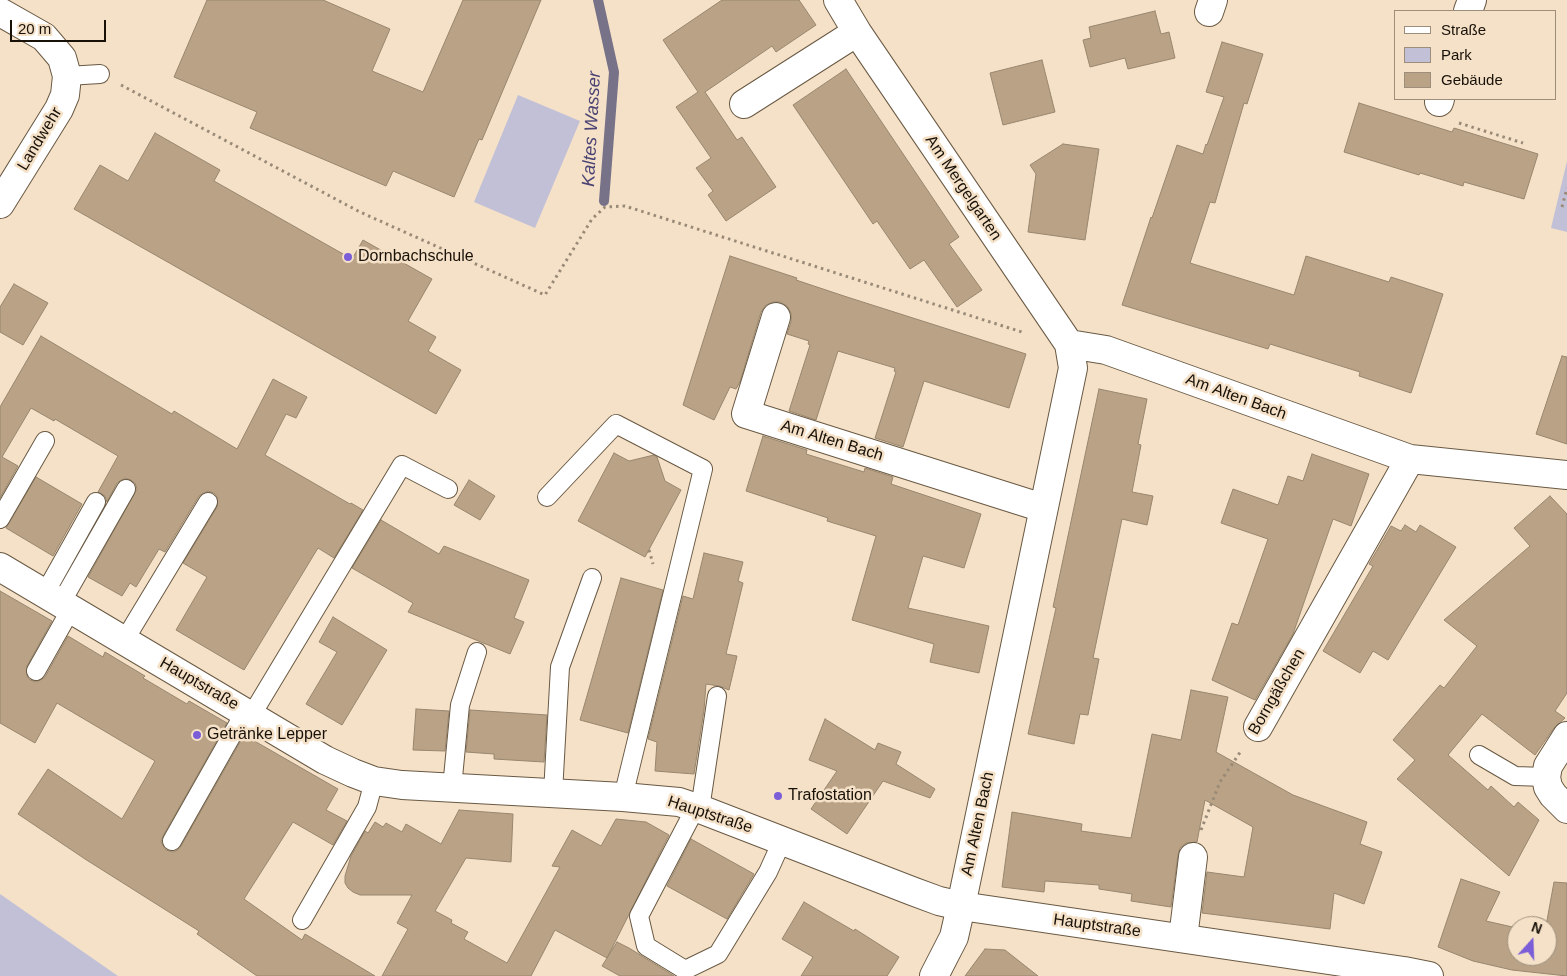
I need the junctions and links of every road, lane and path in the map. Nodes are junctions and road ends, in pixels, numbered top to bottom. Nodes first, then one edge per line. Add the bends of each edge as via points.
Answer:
1 (838, 0) edge
2 (0, 12) edge
3 (857, 32) junction
4 (100, 74) joint
5 (67, 76) junction
6 (1440, 100) edge
7 (744, 104) dead end
8 (1523, 143) dead end
9 (1567, 188) edge
10 (0, 204) edge
11 (1562, 207) dead end
12 (776, 318) dead end
13 (1069, 344) junction
14 (45, 441) dead end
15 (1410, 459) junction
16 (1567, 475) edge
17 (126, 489) dead end
18 (448, 489) dead end
19 (547, 497) dead end
20 (96, 502) dead end
21 (208, 502) dead end
22 (1043, 508) junction
23 (0, 519) edge
24 (0, 567) edge
25 (592, 578) dead end
26 (59, 602) junction
27 (124, 640) junction
28 (477, 652) dead end
29 (36, 671) dead end
30 (717, 696) dead end
31 (248, 714) junction
32 (1258, 727) joint
33 (1567, 736) edge
34 (1479, 754) dead end
35 (1546, 777) junction
36 (374, 781) junction
37 (452, 788) junction
38 (553, 793) junction
39 (623, 797) junction
40 (698, 808) junction
41 (1567, 809) edge
42 (172, 841) dead end
43 (782, 841) junction
44 (1192, 857) joint
45 (961, 906) junction
46 (302, 920) dead end
47 (1182, 938) junction
48 (934, 976) edge
49 (1429, 976) edge

1 - 3 street, Am Mergelgarten
2 - 5 street via 44,37 62,58
3 - 7 street
3 - 13 street, Am Mergelgarten
4 - 5 lane
4 - 13 path via 360,212 545,294 592,219 605,207 625,206 1040,338
5 - 10 street, Landwehr via 65,95 59,109
6 - 8 path via 1443,117
9 - 11 path
12 - 22 street, Am Alten Bach via 746,414
13 - 15 street, Am Alten Bach via 1106,350
13 - 22 street, Am Alten Bach via 1073,368
14 - 23 lane
15 - 16 street, Am Alten Bach
15 - 32 street, Borngäßchen
17 - 26 lane
18 - 31 lane via 402,465
19 - 39 lane via 616,424 703,470
20 - 26 lane
21 - 27 lane
22 - 45 street, Am Alten Bach
24 - 26 street, Hauptstraße
25 - 38 lane via 560,667
26 - 27 street, Hauptstraße
26 - 29 lane
27 - 31 street, Hauptstraße
28 - 37 lane via 460,705
30 - 40 lane
31 - 36 street, Hauptstraße via 325,760
31 - 42 lane
32 - 44 path, Borngäßchen via 1220,782
33 - 35 street via 1548,766
34 - 35 lane via 1515,776
35 - 41 street via 1553,795
36 - 37 street, Hauptstraße
36 - 46 lane via 367,807
37 - 38 street, Hauptstraße
38 - 39 street, Hauptstraße
39 - 40 street, Hauptstraße via 679,802
40 - 43 street, Hauptstraße
40 - 43 lane via 639,916 646,946 685,970 718,954 768,872
43 - 45 street, Hauptstraße via 939,901
44 - 47 street
45 - 47 street, Hauptstraße
45 - 48 street, Am Alten Bach via 954,936
47 - 49 street, Hauptstraße

